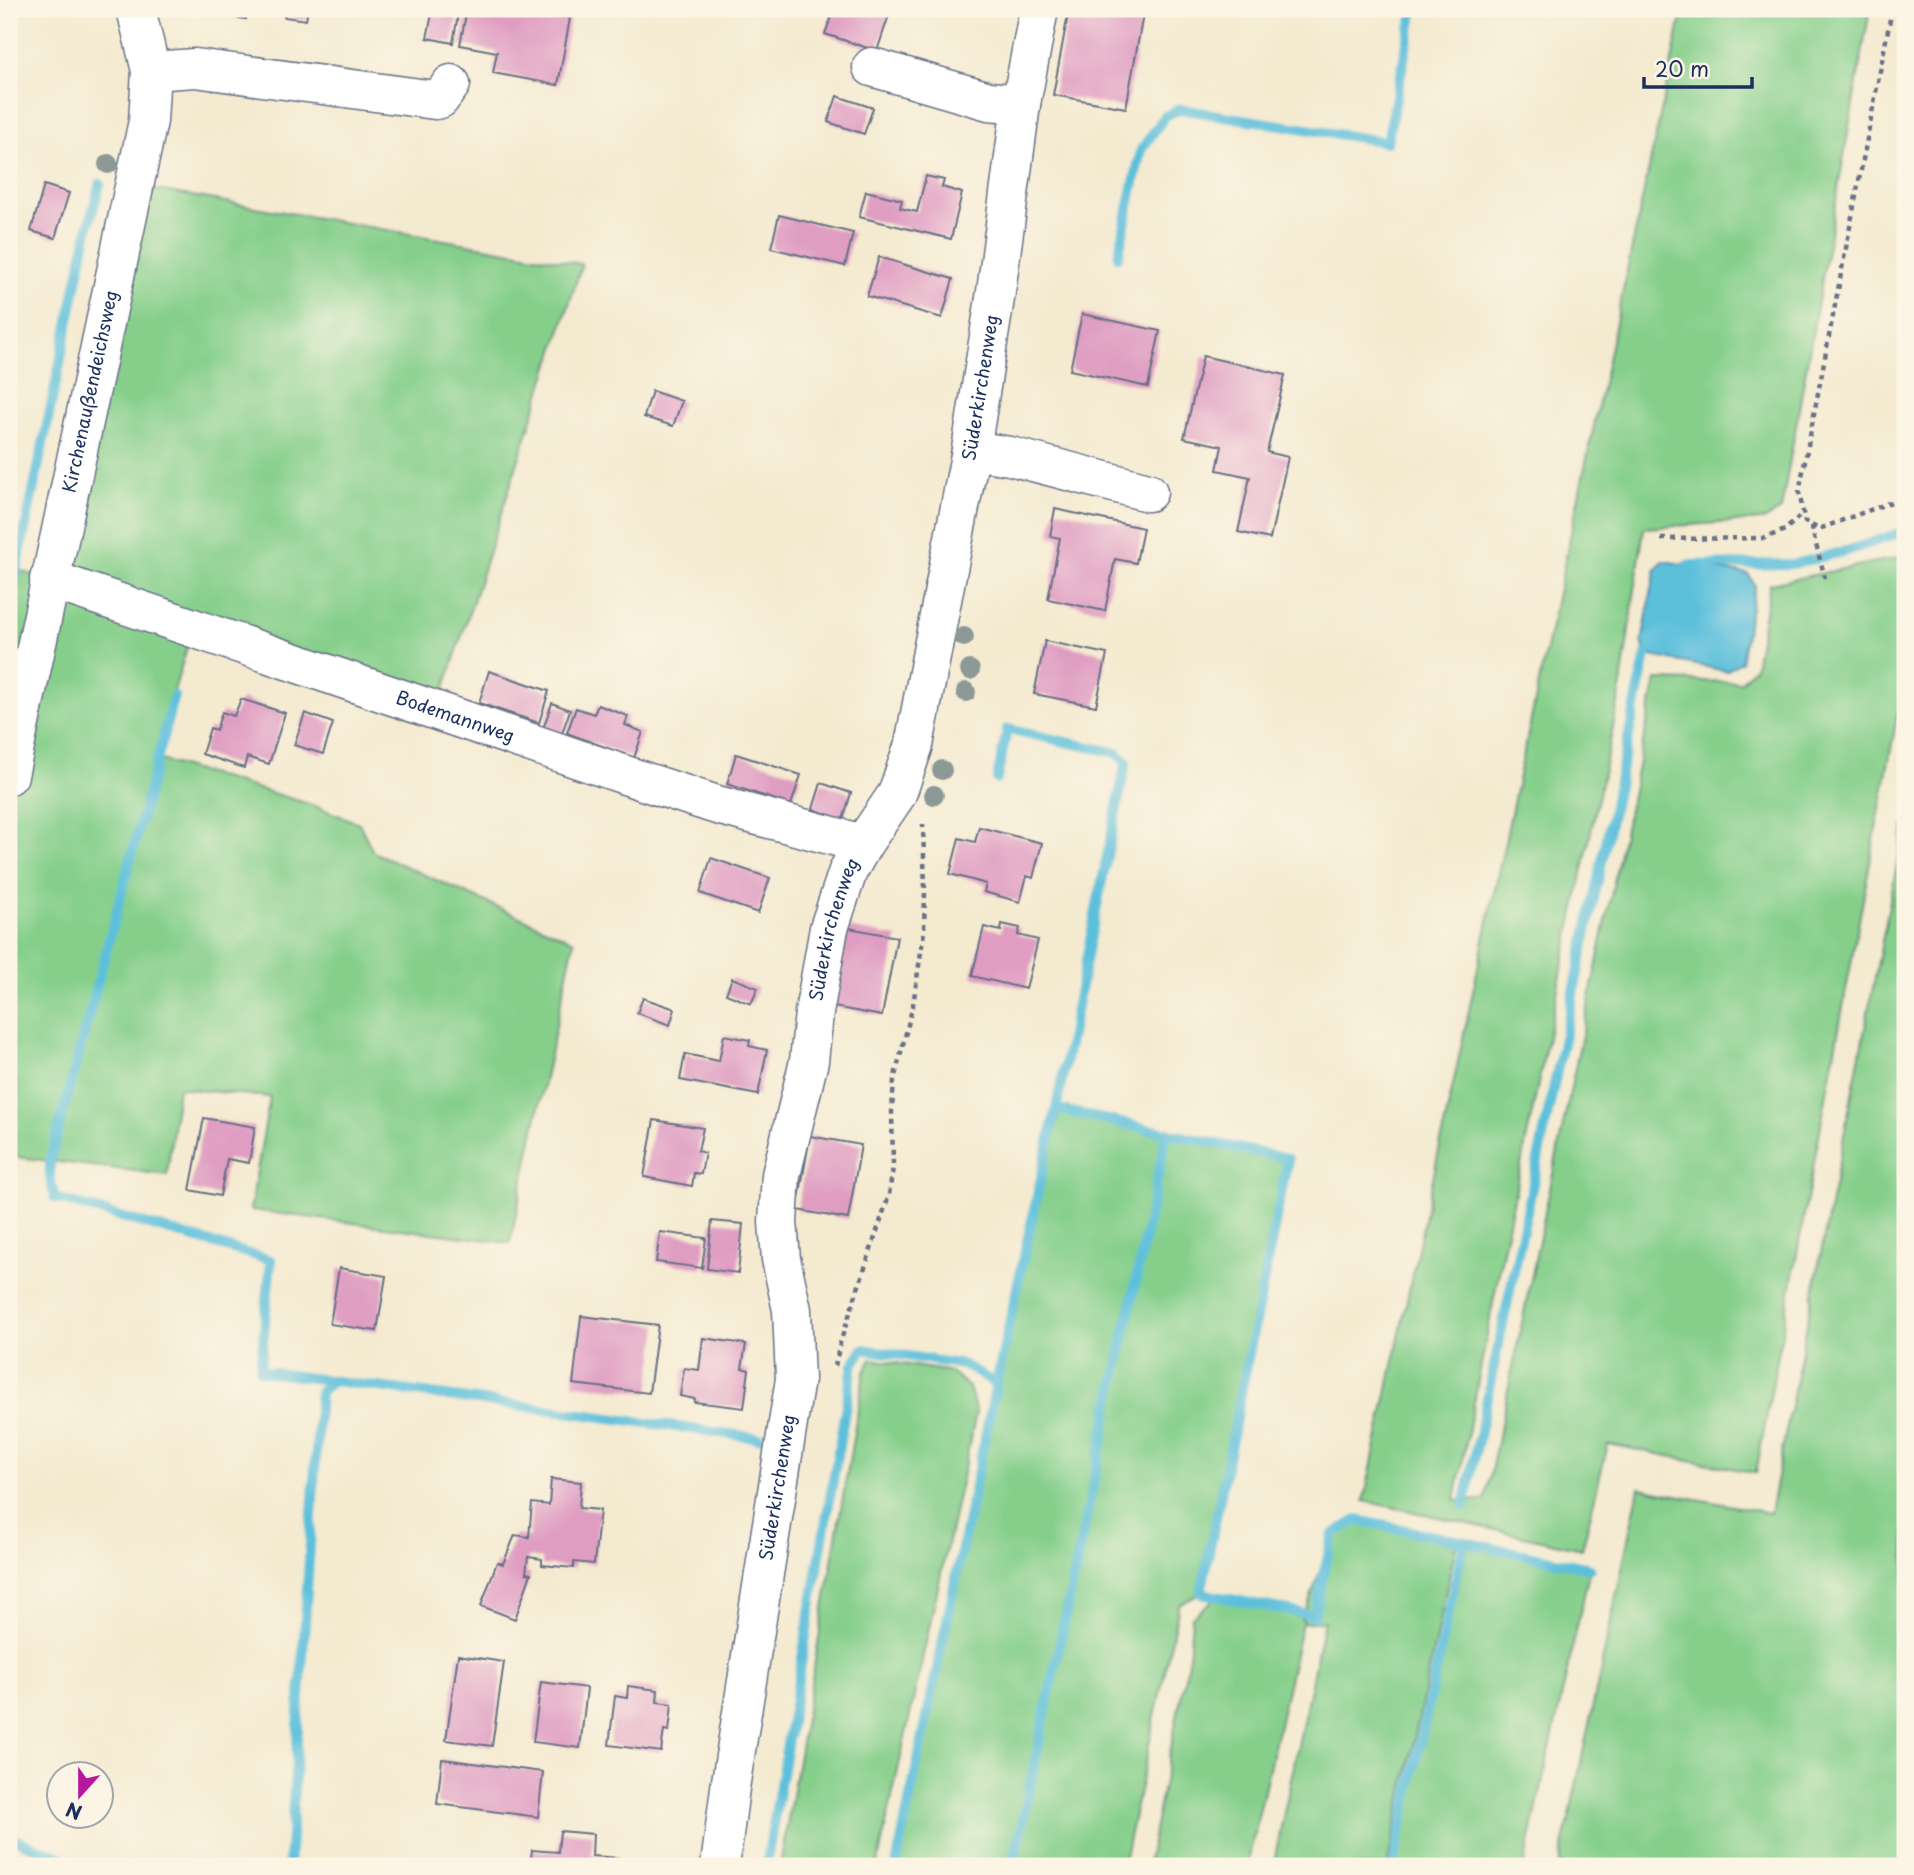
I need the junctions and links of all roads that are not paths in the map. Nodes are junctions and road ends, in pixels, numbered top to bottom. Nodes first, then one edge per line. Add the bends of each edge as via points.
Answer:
1 (136, 9) edge
2 (1039, 9) edge
3 (872, 67) dead end
4 (151, 71) junction
5 (451, 84) dead end
6 (1021, 104) junction
7 (971, 450) junction
8 (1148, 492) dead end
9 (50, 579) junction
10 (9, 775) edge
11 (863, 844) junction
12 (720, 1866) edge

1 - 4 street, Kirchenaußendeichsweg
2 - 6 street, Süderkirchenweg
3 - 6 street via 989,101
4 - 5 street via 195,68 435,100
4 - 9 street, Kirchenaußendeichsweg via 148,121
6 - 7 street, Süderkirchenweg
7 - 8 street
7 - 11 street, Süderkirchenweg via 914,745 897,794
9 - 10 street, Kirchenaußendeichsweg
9 - 11 street, Bodemannweg via 680,793
11 - 12 street, Süderkirchenweg via 848,871 829,928 808,1061 781,1175 780,1259 792,1310 795,1379

